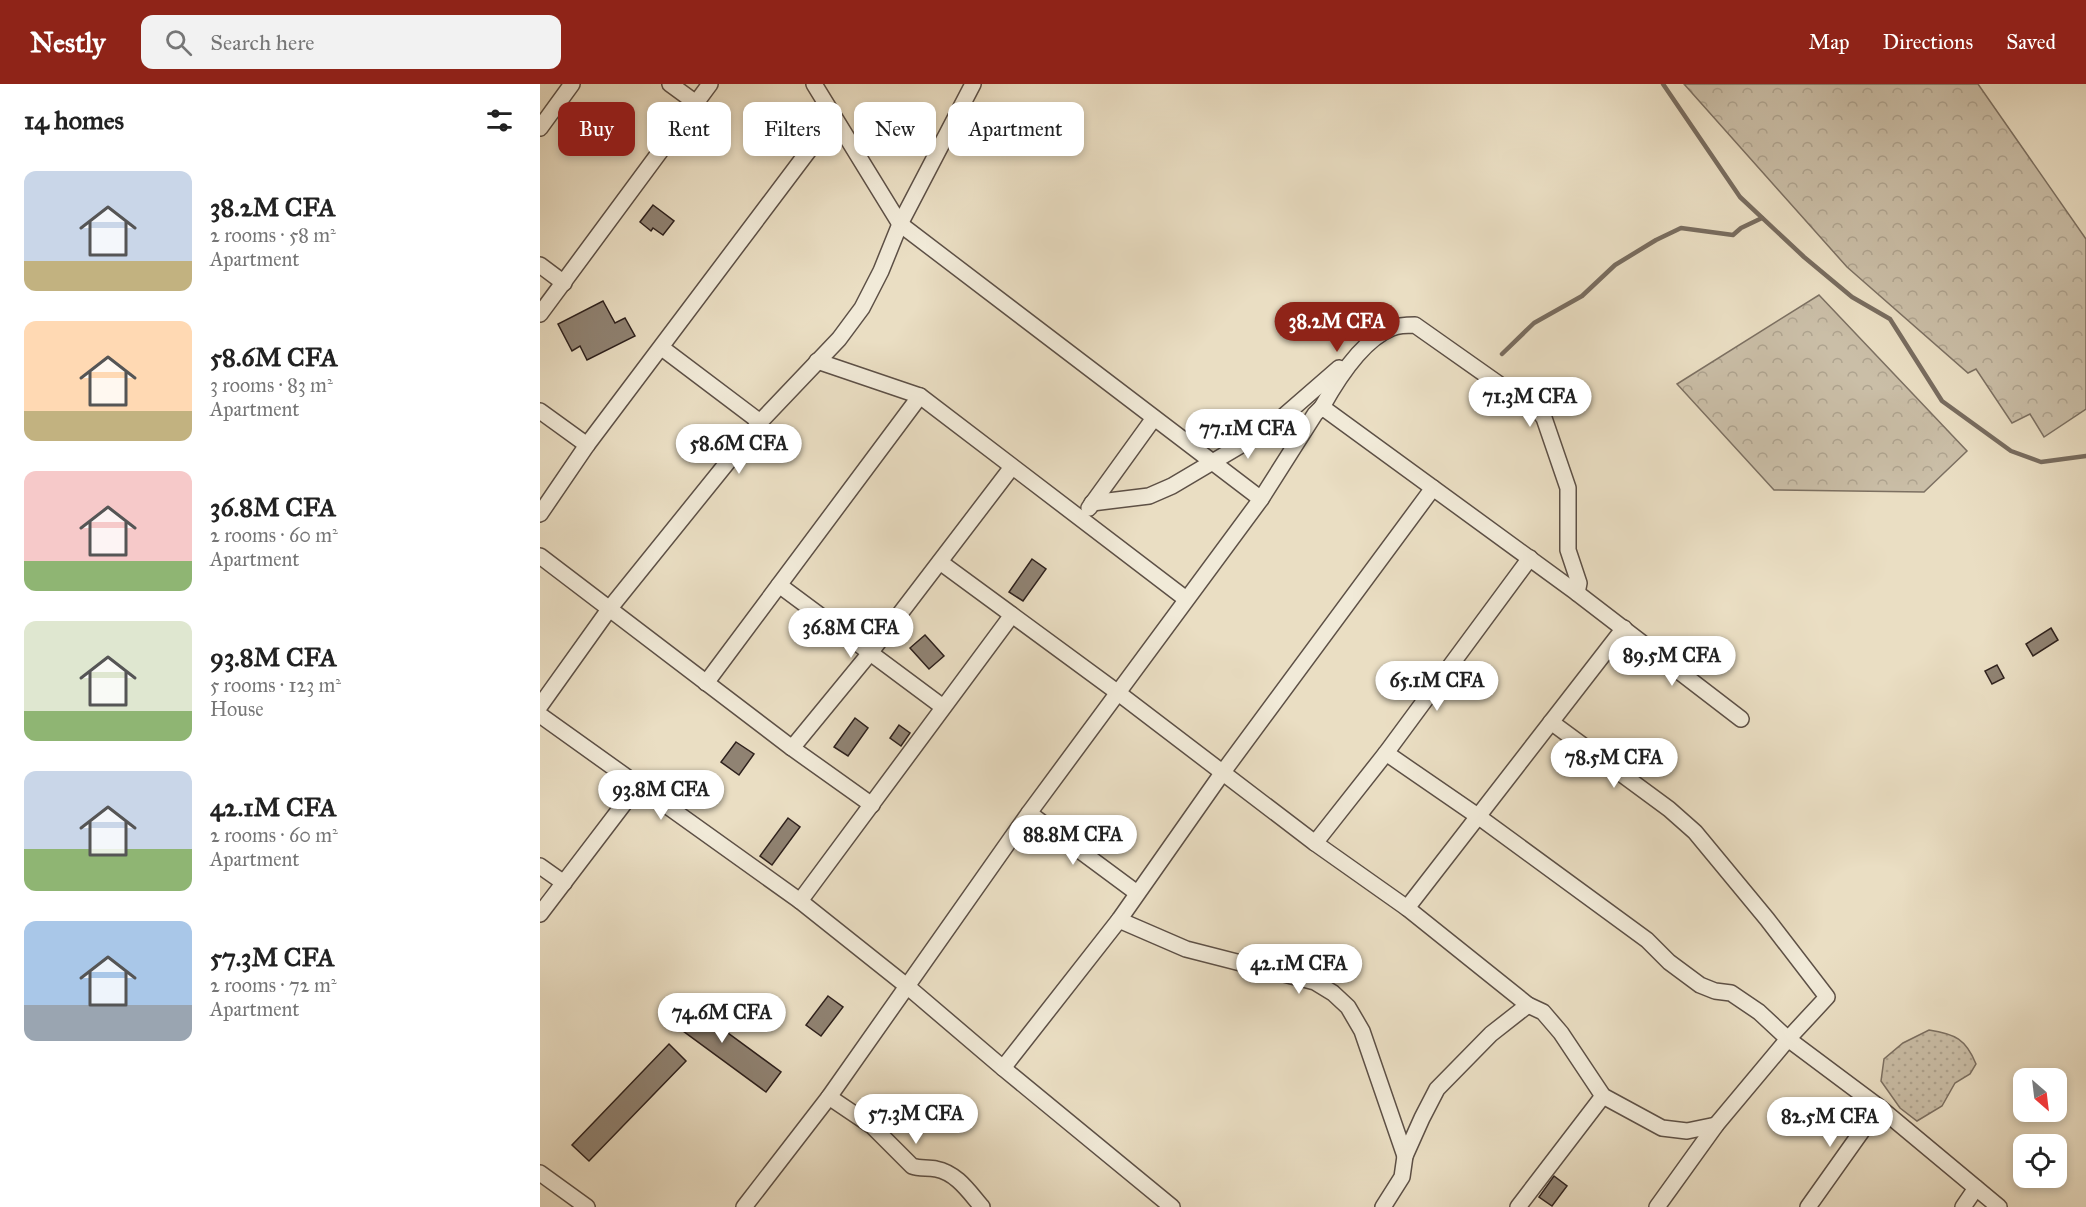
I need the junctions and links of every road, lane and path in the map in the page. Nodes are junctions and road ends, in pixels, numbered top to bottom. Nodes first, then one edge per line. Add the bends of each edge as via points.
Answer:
1 (572, 84) edge
2 (670, 84) edge
3 (710, 84) edge
4 (814, 84) edge
5 (973, 84) edge
6 (695, 102) edge
7 (697, 102) edge
8 (825, 102) edge
9 (540, 128) edge
10 (842, 130) edge
11 (657, 156) edge
12 (805, 156) edge
13 (900, 224) junction
14 (540, 265) edge
15 (564, 283) junction
16 (540, 314) edge
17 (1373, 340) junction
18 (662, 348) junction
19 (817, 361) junction
20 (920, 396) junction
21 (1322, 407) junction
22 (540, 411) edge
23 (1154, 418) junction
24 (760, 422) junction
25 (587, 445) junction
26 (1212, 462) junction
27 (1012, 467) junction
28 (1433, 488) junction
29 (1261, 499) junction
30 (1092, 503) junction
31 (540, 514) edge
32 (1081, 520) junction
33 (540, 556) edge
34 (1530, 558) junction
35 (940, 562) junction
36 (779, 585) junction
37 (1577, 593) junction
38 (1186, 599) junction
39 (610, 608) junction
40 (1012, 615) junction
41 (1624, 628) junction
42 (870, 653) junction
43 (706, 682) junction
44 (1118, 692) junction
45 (540, 706) edge
46 (943, 707) junction
47 (540, 715) edge
48 (1741, 719) dead end
49 (1551, 722) junction
50 (792, 748) junction
51 (1386, 753) junction
52 (1223, 772) junction
53 (639, 784) junction
54 (872, 805) junction
55 (1029, 813) junction
56 (1479, 817) junction
57 (1315, 843) junction
58 (540, 866) edge
59 (564, 883) junction
60 (1137, 893) junction
61 (800, 901) junction
62 (1407, 908) junction
63 (540, 914) edge
64 (1119, 920) junction
65 (908, 987) junction
66 (1528, 1005) junction
67 (1788, 1039) junction
68 (1003, 1068) junction
69 (1603, 1096) junction
70 (829, 1097) junction
71 (1879, 1107) junction
72 (1716, 1125) junction
73 (1405, 1156) junction
74 (540, 1173) edge
75 (1976, 1188) junction
76 (571, 1202) edge
77 (587, 1207) edge
78 (744, 1207) edge
79 (982, 1207) edge
80 (1172, 1207) edge
81 (1383, 1207) edge
82 (1518, 1207) edge
83 (1657, 1207) edge
84 (1808, 1207) edge
85 (1963, 1207) edge
86 (1999, 1207) edge

1 - 9 street
2 - 6 street
3 - 7 street
4 - 8 street
5 - 13 street
10 - 13 street
11 - 15 street
12 - 18 street
13 - 19 street via 862,308
13 - 23 street
14 - 15 street
15 - 16 street
17 - 21 street via 1350,364
17 - 26 street via 1363,344 1270,428
17 - 37 street via 1393,327 1415,325 1544,418 1568,488 1568,550 1579,583
18 - 24 street
18 - 25 street
19 - 20 street
19 - 24 street
20 - 27 street
20 - 36 street
21 - 28 street
21 - 29 street
22 - 25 street
23 - 26 street
23 - 30 street
24 - 39 street
25 - 31 street
26 - 29 street
26 - 30 street via 1149,496
27 - 32 street
27 - 35 street
28 - 34 street
28 - 52 street
29 - 38 street
30 - 32 street
32 - 38 street
33 - 39 street
34 - 37 street
34 - 51 street
35 - 40 street
35 - 42 street
36 - 42 street
36 - 43 street
37 - 41 street
38 - 44 street
39 - 43 street
39 - 45 street
40 - 44 street
40 - 46 street
41 - 48 street
41 - 49 street
42 - 46 street
42 - 50 street
43 - 50 street
44 - 52 street
44 - 55 street
46 - 54 street
47 - 53 street
49 - 56 street
49 - 67 street via 1695,832 1808,970 1827,997
50 - 54 street
51 - 56 street
51 - 57 street
52 - 57 street
52 - 60 street
53 - 59 street
53 - 61 street
54 - 61 street
55 - 60 street
55 - 65 street
56 - 62 street
56 - 67 street via 1647,940 1700,985 1731,993
57 - 62 street
58 - 59 street
59 - 63 street
60 - 64 street
61 - 65 street
62 - 66 street
64 - 68 street
64 - 73 street via 1186,949 1315,982 1333,993 1348,1007 1362,1031
65 - 68 street
65 - 70 street
66 - 69 street via 1543,1012 1561,1033
66 - 73 street via 1491,1034 1437,1089
67 - 71 street
67 - 72 street
68 - 80 street
69 - 72 street via 1662,1128 1687,1131
69 - 82 street
70 - 78 street
70 - 79 street via 872,1126 912,1167 949,1173
71 - 75 street
71 - 84 street
72 - 83 street
73 - 81 street via 1402,1177
74 - 76 street
75 - 85 street
75 - 86 street
76 - 77 street

